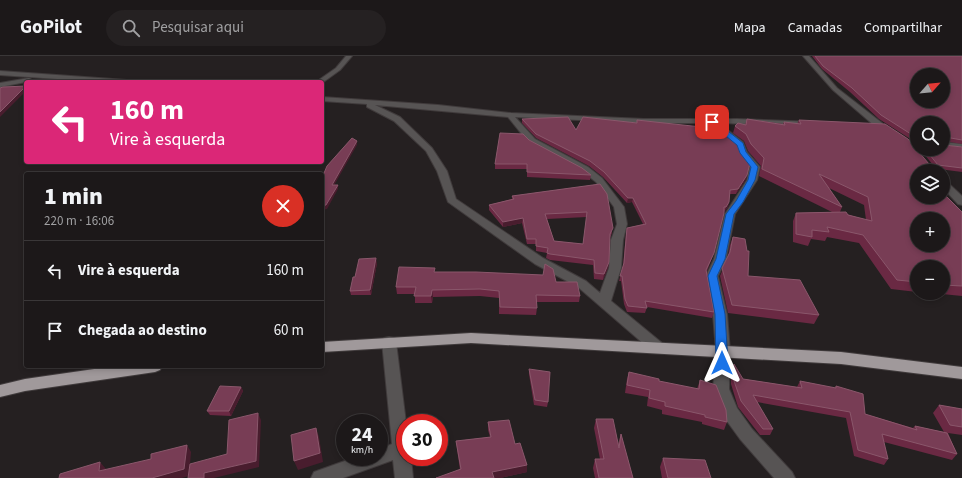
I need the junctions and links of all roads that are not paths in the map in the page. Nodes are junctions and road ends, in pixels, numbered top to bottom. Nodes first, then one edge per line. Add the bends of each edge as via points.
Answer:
1 (349, 56) edge
2 (806, 56) edge
3 (0, 73) edge
4 (50, 76) junction
5 (28, 80) edge
6 (101, 80) edge
7 (322, 80) edge
8 (24, 81) edge
9 (0, 85) edge
10 (324, 99) edge
11 (362, 102) junction
12 (511, 115) junction
13 (712, 122) junction
14 (824, 124) edge
15 (867, 124) edge
16 (905, 141) edge
17 (910, 144) edge
18 (950, 146) edge
19 (962, 147) edge
20 (950, 190) edge
21 (962, 202) edge
22 (604, 301) junction
23 (389, 342) junction
24 (324, 347) edge
25 (657, 347) junction
26 (723, 351) junction
27 (141, 368) edge
28 (962, 374) edge
29 (0, 391) edge
30 (397, 414) edge
31 (396, 451) edge
32 (403, 466) edge
33 (320, 478) edge
34 (404, 478) edge
35 (786, 478) edge

1 - 7 street via 338,69
2 - 15 street via 835,89 882,126
3 - 4 street
4 - 5 street
4 - 6 street
8 - 9 street
10 - 11 street
11 - 12 street
11 - 22 street via 397,119 429,150 442,171 452,200 539,261 582,284
12 - 13 street
12 - 22 street via 532,141 575,163 598,180 619,207 622,224 615,268
13 - 14 street
13 - 26 street via 740,144 743,153 755,167 752,180 730,214 720,259 712,276 720,314
16 - 17 street
18 - 19 street
20 - 21 street
22 - 25 street
23 - 24 highway
23 - 25 highway via 471,338
23 - 30 street
25 - 26 highway
26 - 28 highway via 841,358
26 - 35 street via 721,389 730,412 746,434
27 - 29 highway
31 - 33 street
32 - 34 street

